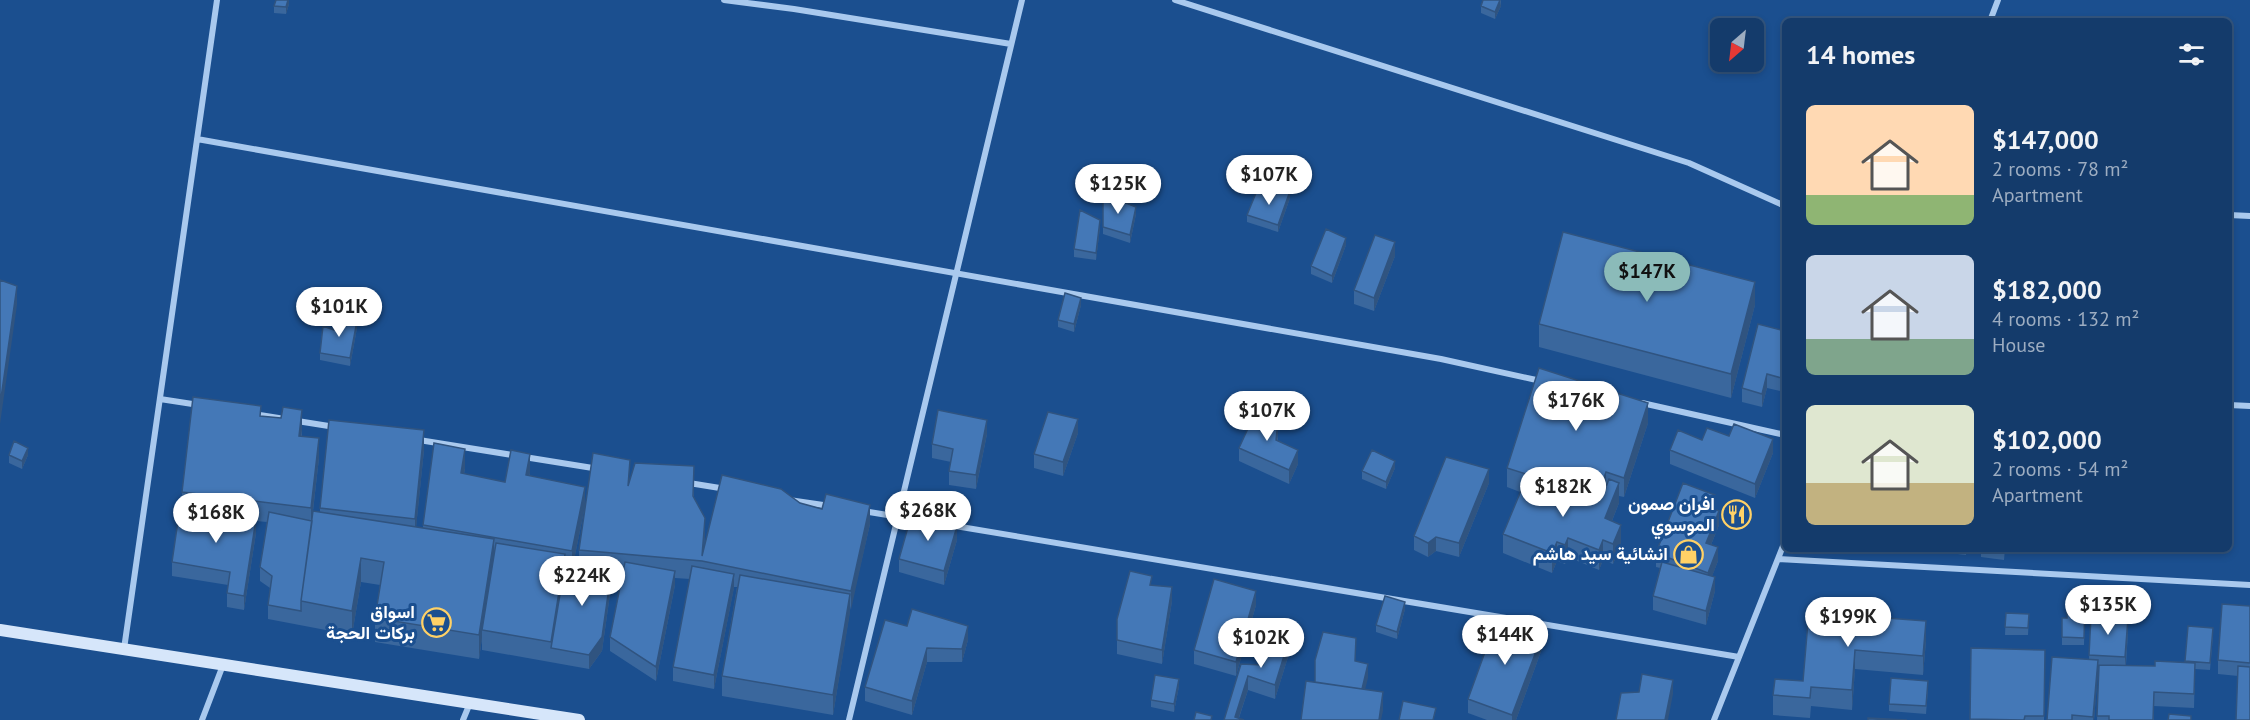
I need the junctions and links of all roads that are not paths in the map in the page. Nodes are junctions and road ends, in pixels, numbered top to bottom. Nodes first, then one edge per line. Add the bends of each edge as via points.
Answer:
1 (217, 0) edge
2 (724, 0) edge
3 (1022, 0) edge
4 (1174, 0) edge
5 (1998, 0) edge
6 (1991, 18) edge
7 (1011, 44) junction
8 (197, 139) junction
9 (1782, 205) edge
10 (2232, 215) edge
11 (2250, 216) edge
12 (956, 273) junction
13 (1544, 382) edge
14 (160, 399) junction
15 (1636, 402) edge
16 (2232, 405) edge
17 (207, 406) edge
18 (2250, 406) edge
19 (242, 412) edge
20 (347, 429) edge
21 (1782, 434) edge
22 (406, 438) edge
23 (605, 470) edge
24 (675, 481) edge
25 (734, 490) edge
26 (780, 498) edge
27 (839, 507) edge
28 (850, 509) edge
29 (897, 517) junction
30 (921, 521) edge
31 (944, 525) edge
32 (1782, 549) edge
33 (1778, 559) junction
34 (2250, 585) edge
35 (0, 630) edge
36 (124, 649) junction
37 (1739, 657) junction
38 (223, 664) junction
39 (470, 703) junction
40 (202, 720) edge
41 (463, 720) edge
42 (579, 720) edge
43 (849, 720) edge
44 (1714, 720) edge

1 - 8 street
2 - 7 street
3 - 7 street
4 - 9 street via 1689,164
5 - 6 street
7 - 12 street
8 - 12 street
8 - 14 street
10 - 11 street
12 - 13 street via 1441,359
12 - 29 street
14 - 17 street
14 - 36 street
15 - 21 street
16 - 18 street
19 - 20 street
22 - 23 street
24 - 25 street
26 - 27 street
28 - 29 street
29 - 30 street
29 - 43 street
31 - 37 street
32 - 33 street
33 - 34 street
33 - 37 street
35 - 36 street
36 - 38 street
37 - 44 street
38 - 39 street
38 - 40 street
39 - 41 street
39 - 42 street

